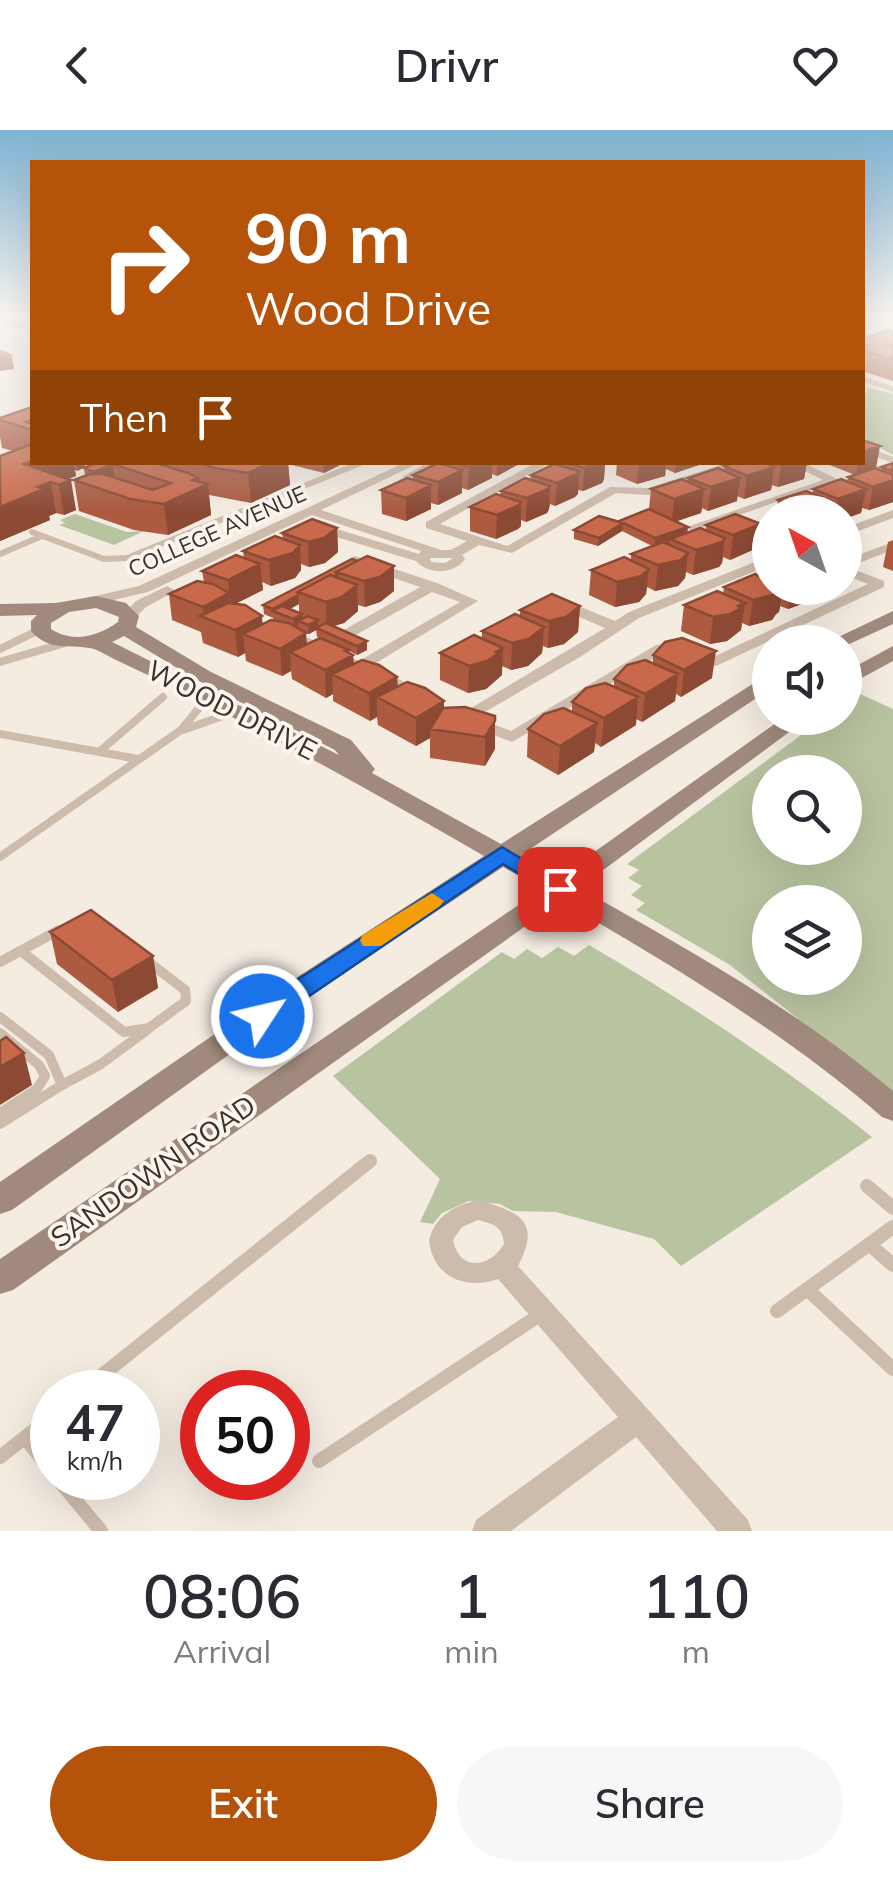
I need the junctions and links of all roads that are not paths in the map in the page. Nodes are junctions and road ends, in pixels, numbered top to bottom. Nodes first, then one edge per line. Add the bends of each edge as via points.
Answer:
1 (865, 382) edge
2 (893, 389) edge
3 (865, 450) edge
4 (893, 460) edge
5 (356, 465) edge
6 (410, 465) edge
7 (433, 465) edge
8 (541, 465) edge
9 (734, 465) edge
10 (799, 465) edge
11 (893, 514) edge
12 (326, 516) junction
13 (305, 518) junction
14 (722, 518) junction
15 (862, 526) edge
16 (690, 528) edge
17 (752, 530) edge
18 (32, 532) dead end
19 (42, 536) junction
20 (476, 541) junction
21 (893, 546) edge
22 (436, 552) junction
23 (0, 554) edge
24 (454, 554) junction
25 (862, 560) edge
26 (425, 563) junction
27 (752, 567) edge
28 (862, 576) edge
29 (405, 577) junction
30 (316, 579) edge
31 (432, 586) junction
32 (862, 594) edge
33 (552, 601) edge
34 (86, 602) junction
35 (838, 605) edge
36 (58, 609) junction
37 (0, 612) edge
38 (893, 617) edge
39 (127, 622) junction
40 (264, 624) edge
41 (616, 627) junction
42 (40, 628) junction
43 (862, 631) edge
44 (349, 634) edge
45 (94, 641) junction
46 (68, 642) junction
47 (0, 649) edge
48 (893, 652) edge
49 (0, 662) edge
50 (363, 666) junction
51 (862, 671) edge
52 (752, 691) edge
53 (162, 697) dead end
54 (208, 697) junction
55 (430, 700) edge
56 (447, 708) edge
57 (237, 711) junction
58 (464, 717) junction
59 (181, 730) junction
60 (0, 734) edge
61 (773, 735) edge
62 (100, 751) junction
63 (138, 759) junction
64 (371, 778) junction
65 (502, 854) junction
66 (0, 856) edge
67 (560, 889) junction
68 (70, 924) edge
69 (132, 950) edge
70 (21, 951) junction
71 (0, 962) edge
72 (0, 1016) edge
73 (148, 1028) junction
74 (0, 1032) edge
75 (62, 1085) junction
76 (893, 1110) edge
77 (0, 1113) edge
78 (0, 1124) edge
79 (370, 1161) dead end
80 (867, 1186) dead end
81 (0, 1200) edge
82 (893, 1208) edge
83 (893, 1226) edge
84 (869, 1244) junction
85 (893, 1265) edge
86 (502, 1267) dead end
87 (0, 1279) edge
88 (807, 1289) junction
89 (776, 1311) dead end
90 (543, 1313) junction
91 (893, 1369) edge
92 (109, 1370) edge
93 (636, 1420) junction
94 (30, 1434) edge
95 (25, 1438) junction
96 (30, 1444) edge
97 (0, 1458) edge
98 (318, 1461) dead end
99 (76, 1500) edge
100 (102, 1531) edge
101 (487, 1531) edge
102 (737, 1531) edge

1 - 2 lane
3 - 4 lane
5 - 19 lane via 127,558 108,560
6 - 13 street, COLLEGE AVENUE
7 - 12 street, COLLEGE AVENUE
8 - 20 street via 430,526
9 - 20 street via 648,492 614,489 511,549
10 - 14 street via 833,480
11 - 15 street
12 - 13 street
12 - 22 street
13 - 26 street
13 - 34 street, COLLEGE AVENUE via 143,589
13 - 39 street, COLLEGE AVENUE via 150,599
14 - 16 street
14 - 17 street
18 - 19 lane
19 - 23 lane
20 - 24 street
21 - 25 street
22 - 24 street
22 - 26 street
24 - 26 street via 456,564
26 - 29 street
27 - 41 street
28 - 32 street via 880,586
29 - 30 street via 353,560
29 - 31 street
31 - 44 street
31 - 50 street via 471,601
33 - 41 street
34 - 36 main road
34 - 39 main road, WOOD DRIVE via 115,605
35 - 58 street via 711,662 661,648 512,737
36 - 37 main road
36 - 42 main road
37 - 42 main road
38 - 43 main road
39 - 45 main road
39 - 64 main road, WOOD DRIVE via 204,676 343,745
40 - 50 street
41 - 58 street
42 - 46 main road
42 - 47 lane
45 - 46 main road
45 - 54 main road, WOOD DRIVE
46 - 49 lane
48 - 51 main road
50 - 55 street
52 - 65 main road
53 - 62 lane
54 - 57 main road, WOOD DRIVE
54 - 59 lane
56 - 58 street
57 - 59 lane
57 - 64 main road, WOOD DRIVE
59 - 63 lane
60 - 62 lane
61 - 67 main road, SANDOWN ROAD
62 - 63 lane
63 - 66 lane
64 - 65 main road, WOOD DRIVE
65 - 67 main road, WOOD DRIVE
65 - 81 main road
67 - 76 main road, WOOD DRIVE via 783,1021
67 - 87 main road, SANDOWN ROAD
68 - 70 lane
69 - 73 lane via 186,994 182,1006
70 - 71 lane
70 - 73 lane via 117,1028
72 - 75 lane via 56,1063
73 - 75 lane
74 - 77 lane via 44,1073 37,1089
75 - 78 lane
79 - 92 lane
80 - 82 lane
83 - 84 lane
84 - 85 lane
84 - 88 lane
86 - 90 street
88 - 89 lane
88 - 91 lane
90 - 93 street
90 - 98 lane
93 - 101 street
93 - 102 street
94 - 95 lane
95 - 96 lane
95 - 97 lane
99 - 100 lane

